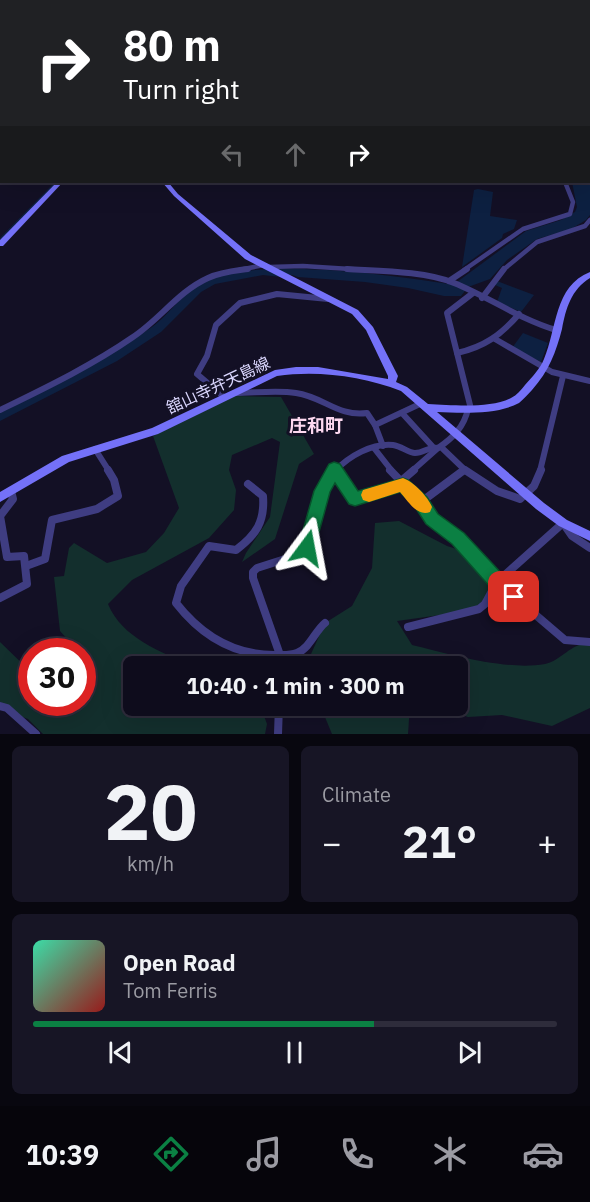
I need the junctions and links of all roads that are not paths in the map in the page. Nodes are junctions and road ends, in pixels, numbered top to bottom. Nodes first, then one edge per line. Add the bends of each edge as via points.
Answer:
1 (59, 183) edge
2 (166, 183) edge
3 (565, 183) edge
4 (590, 220) edge
5 (0, 244) edge
6 (268, 267) junction
7 (590, 275) edge
8 (450, 282) junction
9 (471, 292) junction
10 (332, 298) junction
11 (482, 298) junction
12 (519, 314) junction
13 (556, 330) junction
14 (495, 339) junction
15 (457, 353) junction
16 (544, 369) junction
17 (563, 376) junction
18 (590, 381) edge
19 (391, 382) junction
20 (229, 395) junction
21 (425, 406) junction
22 (470, 409) junction
23 (0, 410) edge
24 (402, 412) junction
25 (375, 425) junction
26 (456, 433) junction
27 (379, 447) junction
28 (437, 447) junction
29 (95, 449) junction
30 (334, 469) junction
31 (464, 471) junction
32 (248, 483) dead end
33 (401, 483) junction
34 (11, 491) junction
35 (528, 495) junction
36 (0, 497) edge
37 (421, 502) junction
38 (563, 523) junction
39 (590, 536) edge
40 (590, 548) edge
41 (26, 567) junction
42 (497, 582) junction
43 (0, 598) edge
44 (326, 623) dead end
45 (408, 627) dead end
46 (590, 642) edge
47 (280, 655) junction
48 (0, 706) edge
49 (279, 716) edge
50 (36, 734) edge
51 (278, 734) edge

1 - 5 street
2 - 6 street via 245,254
3 - 8 street via 573,202 570,214 523,229
4 - 11 street via 585,226 537,242 508,264
6 - 8 street via 355,270
6 - 10 street
6 - 23 street via 221,273 199,282 120,345
7 - 13 street via 572,289
8 - 9 street
9 - 11 street
9 - 15 street via 447,313
10 - 19 street via 364,320 393,376
10 - 20 street via 270,294 240,303 221,318 197,374
11 - 12 street
12 - 13 street
12 - 14 street
13 - 16 street
14 - 15 street
14 - 16 street
15 - 22 street
16 - 17 street
16 - 22 street via 514,401
17 - 18 street
17 - 35 street via 543,461
19 - 20 street, 舘山寺弁天島線 via 296,370 271,375
19 - 21 street, 舘山寺弁天島線
20 - 25 street via 297,393 351,415 367,413
20 - 29 street, 舘山寺弁天島線 via 154,431
21 - 22 street
21 - 24 street
21 - 26 street, 舘山寺弁天島線
22 - 26 street
24 - 25 street
24 - 28 street
25 - 27 street
26 - 28 street
26 - 35 street, 舘山寺弁天島線
27 - 28 street via 394,444 415,453
27 - 30 street via 353,454
27 - 33 street
28 - 31 street
28 - 33 street
29 - 34 street, 舘山寺弁天島線 via 66,459
29 - 41 street via 114,480 118,496 97,509 52,520 45,560
30 - 33 street via 355,500
30 - 47 street via 322,491 304,553 257,567 253,572
31 - 35 street via 502,495 520,499
31 - 37 street
32 - 47 street via 263,496 265,516 254,537 236,550 209,546 180,586 176,603 182,612 236,651
33 - 37 street
34 - 36 street, 舘山寺弁天島線
34 - 41 street via 14,499 0,516 7,557 24,556
35 - 38 street, 舘山寺弁天島線
37 - 42 street via 432,519 458,539
38 - 39 street, 舘山寺弁天島線
38 - 40 street via 572,536
38 - 42 street
41 - 43 street via 24,588
42 - 45 street via 479,609
42 - 46 street via 565,640
44 - 47 street via 315,629 307,646 296,654
48 - 50 street
49 - 51 street

